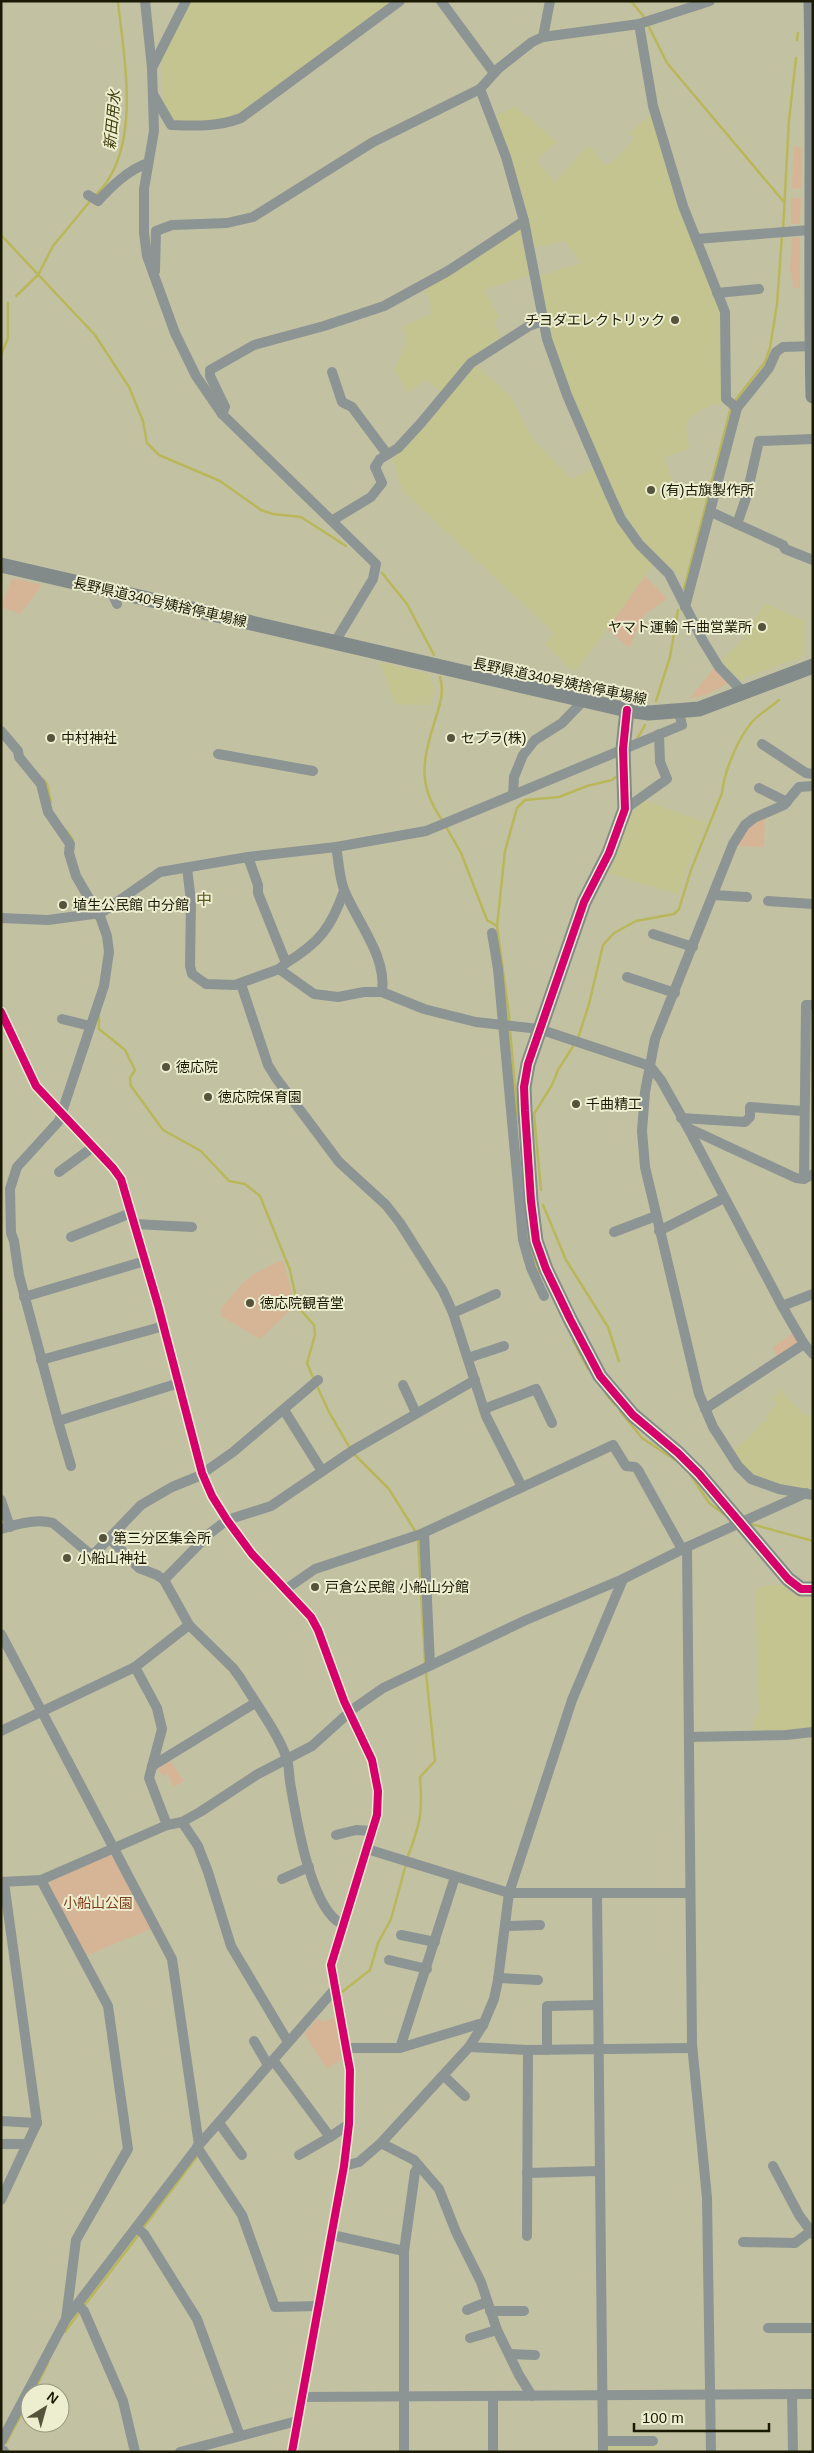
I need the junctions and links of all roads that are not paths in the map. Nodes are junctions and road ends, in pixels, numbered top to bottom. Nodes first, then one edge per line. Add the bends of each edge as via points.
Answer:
1 (145, 1) edge
2 (186, 1) edge
3 (400, 1) edge
4 (441, 1) edge
5 (550, 1) edge
6 (710, 1) edge
7 (811, 1) edge
8 (644, 22) junction
9 (543, 38) junction
10 (812, 50) edge
11 (152, 68) junction
12 (494, 73) junction
13 (480, 88) junction
14 (153, 93) junction
15 (813, 147) edge
16 (148, 163) junction
17 (88, 195) dead end
18 (524, 220) junction
19 (810, 230) junction
20 (696, 239) junction
21 (154, 274) junction
22 (760, 289) dead end
23 (717, 293) junction
24 (542, 321) junction
25 (812, 346) edge
26 (332, 372) dead end
27 (813, 380) edge
28 (813, 396) edge
29 (734, 406) junction
30 (222, 414) junction
31 (813, 439) edge
32 (387, 454) junction
33 (711, 512) junction
34 (333, 520) junction
35 (737, 524) junction
36 (813, 560) edge
37 (1, 565) edge
38 (685, 607) junction
39 (337, 643) junction
40 (813, 666) edge
41 (743, 692) junction
42 (584, 700) junction
43 (627, 710) junction
44 (678, 712) junction
45 (1, 731) edge
46 (659, 734) junction
47 (762, 744) dead end
48 (624, 749) junction
49 (218, 754) dead end
50 (313, 772) dead end
51 (813, 774) edge
52 (813, 786) edge
53 (759, 788) dead end
54 (513, 795) junction
55 (787, 802) junction
56 (626, 809) junction
57 (336, 847) junction
58 (248, 857) junction
59 (187, 868) junction
60 (344, 891) junction
61 (713, 895) junction
62 (747, 897) dead end
63 (768, 901) dead end
64 (813, 904) edge
65 (97, 914) junction
66 (1, 918) edge
67 (492, 933) dead end
68 (653, 934) dead end
69 (693, 946) junction
70 (283, 966) junction
71 (627, 977) dead end
72 (241, 984) junction
73 (382, 992) junction
74 (676, 993) junction
75 (813, 1005) edge
76 (1, 1012) edge
77 (62, 1019) dead end
78 (508, 1025) junction
79 (90, 1026) junction
80 (539, 1029) junction
81 (650, 1066) junction
82 (808, 1073) edge
83 (61, 1114) junction
84 (807, 1116) edge
85 (681, 1118) junction
86 (688, 1128) junction
87 (93, 1147) junction
88 (59, 1172) dead end
89 (808, 1176) edge
90 (724, 1198) junction
91 (131, 1213) junction
92 (656, 1216) junction
93 (135, 1224) junction
94 (192, 1227) dead end
95 (659, 1231) junction
96 (614, 1232) dead end
97 (10, 1233) junction
98 (71, 1237) dead end
99 (1, 1240) edge
100 (145, 1261) junction
101 (496, 1294) dead end
102 (813, 1294) edge
103 (544, 1296) dead end
104 (24, 1297) junction
105 (782, 1306) junction
106 (454, 1313) junction
107 (164, 1326) junction
108 (804, 1344) junction
109 (504, 1346) dead end
110 (813, 1354) edge
111 (468, 1358) junction
112 (41, 1360) junction
113 (318, 1380) dead end
114 (475, 1380) junction
115 (179, 1383) junction
116 (403, 1385) dead end
117 (484, 1409) junction
118 (705, 1409) junction
119 (284, 1410) junction
120 (416, 1413) junction
121 (58, 1421) junction
122 (552, 1423) dead end
123 (72, 1466) dead end
124 (322, 1471) junction
125 (202, 1473) junction
126 (522, 1487) junction
127 (809, 1494) edge
128 (1, 1500) edge
129 (227, 1520) junction
130 (740, 1522) junction
131 (6, 1528) edge
132 (420, 1535) junction
133 (110, 1539) junction
134 (684, 1548) junction
135 (622, 1579) junction
136 (164, 1580) junction
137 (286, 1589) junction
138 (813, 1589) edge
139 (189, 1625) junction
140 (1, 1634) edge
141 (430, 1665) junction
142 (135, 1666) junction
143 (255, 1703) junction
144 (42, 1711) junction
145 (349, 1712) junction
146 (1, 1731) edge
147 (813, 1732) edge
148 (689, 1737) junction
149 (287, 1759) junction
150 (152, 1766) junction
151 (182, 1822) junction
152 (167, 1825) junction
153 (372, 1831) junction
154 (336, 1835) dead end
155 (114, 1848) junction
156 (367, 1849) junction
157 (309, 1867) junction
158 (455, 1877) junction
159 (282, 1879) dead end
160 (41, 1880) junction
161 (2, 1882) edge
162 (509, 1893) junction
163 (597, 1894) junction
164 (690, 1894) junction
165 (342, 1924) junction
166 (540, 1925) dead end
167 (505, 1926) junction
168 (401, 1935) dead end
169 (435, 1942) junction
170 (389, 1960) dead end
171 (427, 1969) junction
172 (498, 1978) junction
173 (538, 1980) dead end
174 (334, 1990) junction
175 (598, 2005) junction
176 (482, 2025) junction
177 (254, 2041) dead end
178 (288, 2042) junction
179 (469, 2047) junction
180 (347, 2048) junction
181 (400, 2048) junction
182 (692, 2048) junction
183 (598, 2049) junction
184 (528, 2050) junction
185 (547, 2050) junction
186 (273, 2064) junction
187 (444, 2076) junction
188 (465, 2096) dead end
189 (1, 2121) edge
190 (37, 2123) junction
191 (349, 2124) junction
192 (221, 2126) junction
193 (330, 2137) junction
194 (381, 2143) junction
195 (1, 2144) edge
196 (27, 2144) junction
197 (200, 2149) junction
198 (242, 2155) dead end
199 (300, 2155) dead end
200 (344, 2166) junction
201 (419, 2166) junction
202 (773, 2166) dead end
203 (600, 2171) junction
204 (527, 2173) junction
205 (1, 2200) edge
206 (140, 2231) junction
207 (812, 2233) edge
208 (332, 2236) junction
209 (527, 2236) dead end
210 (743, 2242) dead end
211 (404, 2251) junction
212 (319, 2306) junction
213 (489, 2306) junction
214 (81, 2308) junction
215 (467, 2310) dead end
216 (524, 2311) dead end
217 (66, 2319) junction
218 (768, 2328) dead end
219 (813, 2328) edge
220 (497, 2330) junction
221 (470, 2338) dead end
222 (508, 2354) junction
223 (535, 2355) dead end
224 (792, 2394) junction
225 (813, 2394) edge
226 (603, 2395) junction
227 (710, 2395) junction
228 (532, 2396) junction
229 (302, 2397) junction
230 (493, 2397) junction
231 (405, 2398) junction
232 (297, 2421) junction
233 (240, 2436) junction
234 (653, 2441) dead end
235 (1, 2442) edge
236 (603, 2446) edge
237 (1, 2448) edge
238 (4, 2452) edge
239 (135, 2452) edge
240 (180, 2452) edge
241 (292, 2452) edge
242 (404, 2452) edge
243 (493, 2452) edge
244 (711, 2452) edge
245 (792, 2452) edge

1 - 11 street
2 - 11 street
3 - 14 street via 241,118 228,123 170,125
4 - 12 street
5 - 9 street
6 - 8 street
7 - 10 street
8 - 9 street
8 - 20 street via 653,106
9 - 12 street via 532,42
10 - 15 street
11 - 14 street
12 - 13 street
13 - 18 street via 506,157
13 - 21 street via 373,142 253,217 226,223 172,225 156,231
14 - 16 street via 154,138
15 - 19 street
16 - 17 street via 110,188 98,202
16 - 21 street via 144,189 144,234
18 - 24 street
18 - 30 street via 448,271 384,306 254,345 210,370 225,407
19 - 20 street
19 - 25 street
20 - 23 street
21 - 30 street via 174,333 196,376
22 - 23 street
23 - 29 street via 724,312 726,399
24 - 32 street via 471,363 398,448
24 - 38 street via 567,395 621,519 639,544 669,574
25 - 27 street
25 - 29 street via 783,348 776,352 770,368
26 - 32 street via 342,402 352,407
27 - 28 street
29 - 33 street
30 - 34 street
31 - 35 street via 759,441
32 - 34 street via 375,467 382,483 371,497
33 - 35 street
33 - 38 street
34 - 39 street via 376,564 373,579
35 - 36 street
37 - 39 street, 長野県道340号姨捨停車場線 via 114,597
38 - 41 street via 719,667
39 - 42 street, 長野県道340号姨捨停車場線
40 - 41 street, 長野県道340号姨捨停車場線
41 - 44 street, 長野県道340号姨捨停車場線 via 699,709
42 - 43 street, 長野県道340号姨捨停車場線
42 - 54 street via 562,723 535,740 527,750 517,766
43 - 44 street, 長野県道340号姨捨停車場線
43 - 48 street
44 - 46 street via 682,725
45 - 65 street via 41,784 48,812 70,844 69,853 76,876
46 - 48 street
46 - 56 street via 660,762 667,779
47 - 51 street via 806,773
48 - 54 street
48 - 56 street
49 - 50 street
52 - 55 street via 799,787
53 - 55 street
54 - 57 street via 410,834
55 - 61 street via 745,825 727,855
56 - 80 street via 609,853 584,902
57 - 58 street
57 - 60 street
58 - 59 street
58 - 70 street
59 - 65 street via 160,872
59 - 72 street via 192,974 206,984
60 - 70 street via 324,933 308,950
60 - 73 street via 376,956 382,973
61 - 62 street
61 - 69 street
63 - 64 street
65 - 66 street via 48,920
65 - 79 street via 107,936 109,952 104,986
67 - 78 street
68 - 69 street
69 - 74 street
70 - 72 street
70 - 73 street via 314,994 324,997
71 - 74 street
72 - 106 street via 268,1065 276,1078 339,1162 400,1222
73 - 78 street via 476,1022
74 - 81 street via 655,1038
75 - 82 street via 806,1005
76 - 83 street via 36,1086
77 - 79 street
78 - 80 street
78 - 103 street via 523,1240
79 - 83 street
80 - 81 street
80 - 130 street via 528,1064 524,1110 536,1241 546,1269 600,1376 633,1415 699,1474
81 - 85 street
81 - 92 street via 642,1130 645,1167
82 - 84 street
83 - 87 street
83 - 97 street via 59,1121 17,1167 10,1189
84 - 85 street via 750,1106 750,1117 745,1122
84 - 89 street
85 - 86 street
86 - 89 street via 796,1178
86 - 90 street
87 - 88 street
87 - 91 street via 121,1179
90 - 95 street
90 - 105 street
91 - 93 street
91 - 98 street
92 - 95 street
92 - 96 street
93 - 94 street
93 - 100 street
95 - 118 street
97 - 99 street
97 - 104 street
100 - 104 street
100 - 107 street
101 - 106 street
102 - 105 street
104 - 112 street
105 - 108 street
106 - 111 street
107 - 112 street
107 - 115 street
108 - 110 street
108 - 118 street
109 - 111 street
111 - 114 street
112 - 121 street
113 - 119 street
114 - 117 street
114 - 120 street
115 - 121 street
115 - 125 street
116 - 120 street
117 - 122 street via 536,1389
117 - 126 street
118 - 127 street via 727,1450 751,1478 779,1489
119 - 124 street
119 - 125 street
120 - 124 street
121 - 123 street
124 - 129 street via 271,1506
125 - 129 street
125 - 133 street via 141,1504
126 - 132 street
126 - 134 street via 613,1445 626,1466 638,1470
127 - 130 street
128 - 131 street
129 - 136 street
129 - 137 street via 252,1554
130 - 134 street
130 - 138 street via 788,1579 801,1588
131 - 133 street via 37,1522 53,1523 90,1554
132 - 137 street via 315,1569
132 - 141 street
133 - 136 street via 139,1568
134 - 135 street
134 - 148 street
135 - 141 street
135 - 162 street via 572,1700
136 - 139 street
137 - 145 street via 318,1630
139 - 142 street
139 - 143 street via 233,1668
140 - 144 street
141 - 145 street via 383,1688
142 - 144 street
142 - 150 street via 157,1708 162,1729
143 - 149 street
143 - 150 street
144 - 146 street
144 - 155 street
145 - 149 street via 312,1746
145 - 153 street via 372,1760 378,1791 377,1815
147 - 148 street
148 - 164 street
149 - 151 street
149 - 157 street
150 - 152 street via 149,1778
151 - 152 street
151 - 178 street via 198,1846 231,1946
152 - 155 street
153 - 154 street via 356,1830
153 - 156 street
155 - 160 street
155 - 197 street via 172,1959
156 - 158 street
156 - 165 street
157 - 159 street
157 - 165 street via 323,1906 333,1920
158 - 162 street
158 - 169 street
160 - 161 street
160 - 217 street via 108,2006 128,2149 76,2240
161 - 190 street
162 - 163 street
162 - 167 street
163 - 164 street
163 - 175 street
164 - 182 street
165 - 174 street via 331,1965
166 - 167 street
167 - 172 street
168 - 169 street
169 - 171 street
170 - 171 street
171 - 181 street
172 - 173 street
172 - 176 street via 494,1999
174 - 178 street
174 - 180 street
175 - 183 street
175 - 185 street via 547,2006
176 - 179 street
176 - 181 street
177 - 186 street
178 - 186 street
179 - 184 street
179 - 187 street
180 - 181 street
180 - 191 street
182 - 183 street
182 - 227 street via 707,2198
183 - 185 street
183 - 203 street
184 - 185 street
184 - 204 street
186 - 192 street
186 - 193 street
187 - 188 street
187 - 194 street
189 - 190 street
190 - 196 street
191 - 193 street
191 - 200 street
192 - 197 street
192 - 198 street
193 - 199 street
194 - 200 street via 359,2162
194 - 201 street via 414,2160
195 - 196 street
196 - 205 street
197 - 206 street
197 - 212 street via 242,2215 275,2307
200 - 208 street
201 - 211 street via 415,2172
201 - 213 street via 445,2201
202 - 207 street
203 - 204 street
203 - 226 street
204 - 209 street
206 - 214 street
206 - 233 street via 197,2319
207 - 210 street via 795,2243
208 - 211 street
208 - 212 street
211 - 231 street
212 - 229 street
213 - 215 street
213 - 216 street
213 - 220 street
214 - 217 street
214 - 239 street via 123,2401
217 - 235 street
218 - 219 street
220 - 221 street
220 - 222 street
222 - 223 street
222 - 228 street
224 - 225 street
224 - 227 street
224 - 245 street
226 - 227 street
226 - 228 street
226 - 236 street
227 - 244 street
228 - 230 street
229 - 231 street
229 - 232 street
230 - 231 street
230 - 243 street
231 - 242 street
232 - 233 street
232 - 241 street
233 - 240 street
234 - 236 street
237 - 238 street

